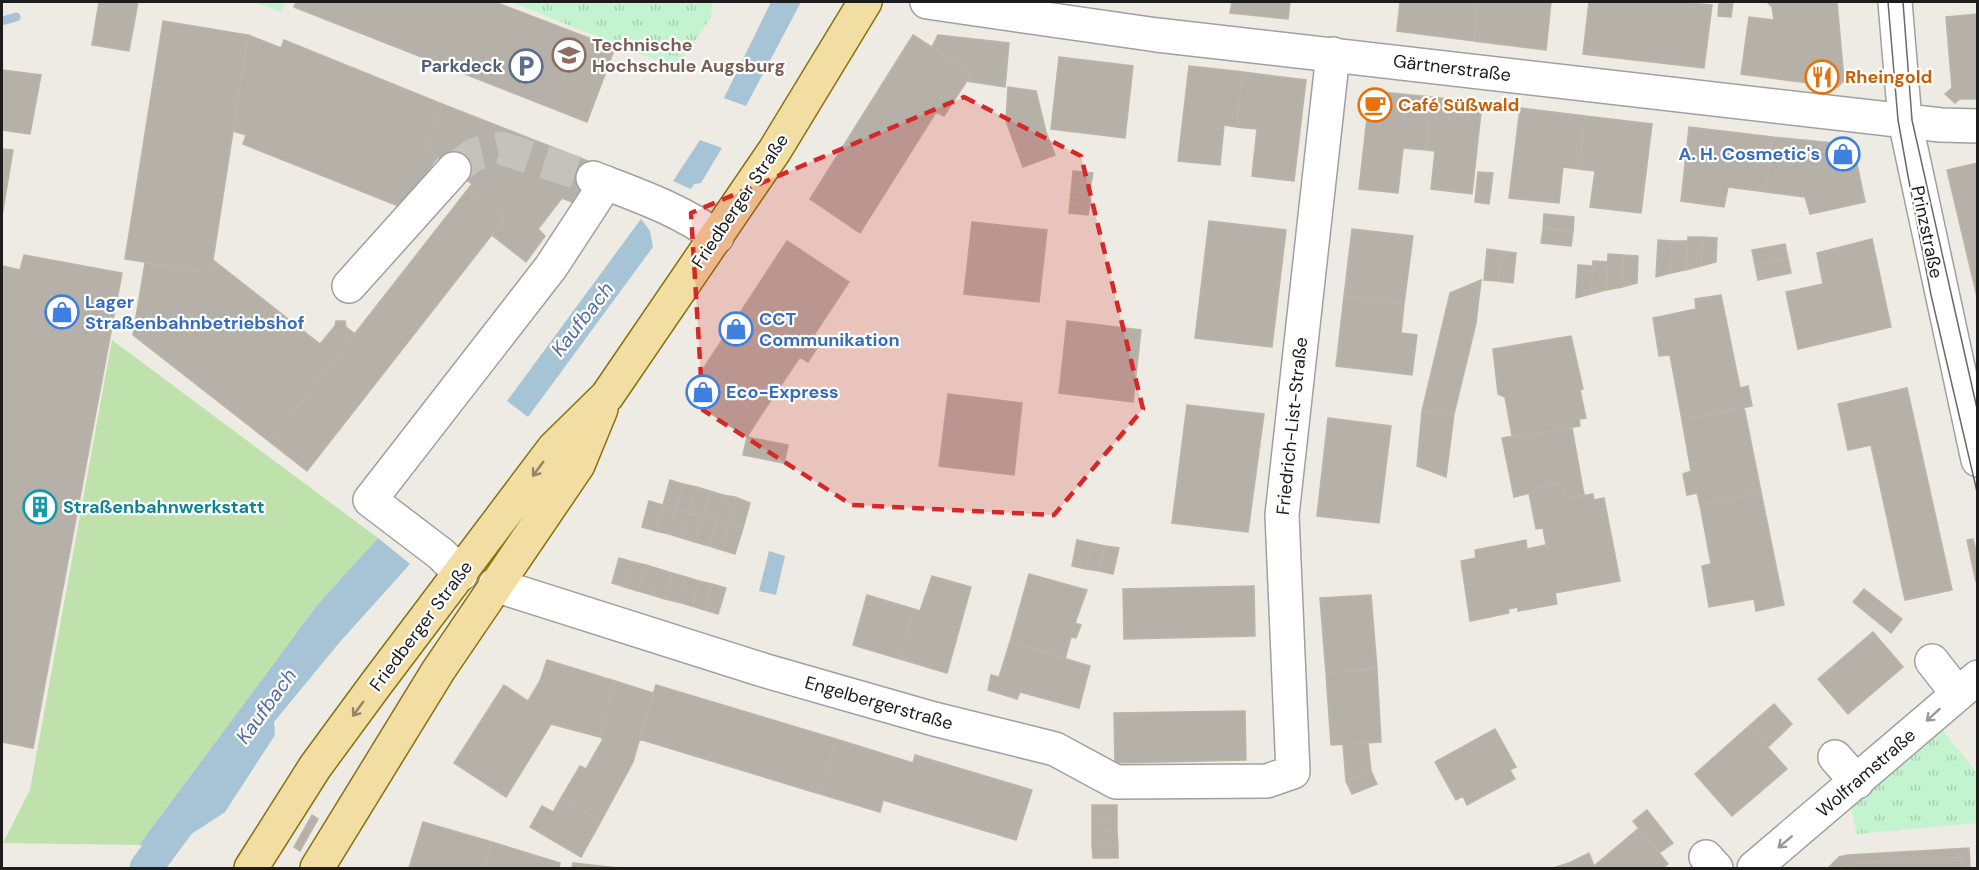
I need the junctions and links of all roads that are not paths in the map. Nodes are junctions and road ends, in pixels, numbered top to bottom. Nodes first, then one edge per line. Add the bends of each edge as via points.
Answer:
1 (865, 2) edge
2 (927, 2) edge
3 (1895, 2) edge
4 (1333, 54) junction
5 (1905, 121) junction
6 (1977, 126) edge
7 (454, 169) tunnel mouth
8 (717, 237) junction
9 (349, 286) dead end
10 (607, 396) junction
11 (1977, 460) edge
12 (461, 574) junction
13 (495, 585) junction
14 (1932, 661) dead end
15 (1967, 685) edge
16 (1835, 757) dead end
17 (1267, 781) joint
18 (1857, 782) junction
19 (251, 868) edge
20 (308, 868) edge
21 (317, 868) edge
22 (1754, 868) edge

1 - 8 main road, Friedberger Straße
2 - 4 street, Gärtnerstraße via 1157,35
3 - 5 street, Prinzstraße
4 - 5 street, Gärtnerstraße
4 - 17 street, Friedrich-List-Straße via 1282,515 1293,772
5 - 6 street, Gärtnerstraße
5 - 11 street, Prinzstraße
7 - 9 street
8 - 10 main road, Friedberger Straße
8 - 12 street via 659,202 599,181 551,267 370,500
10 -> 12 main road, Friedberger Straße via 554,448
10 - 13 main road, Friedberger Straße via 578,465
10 - 20 street via 569,467
12 -> 19 main road, Friedberger Straße via 315,768
13 - 17 street, Engelbergerstraße via 762,670 1055,749 1116,782
13 - 21 main road, Friedberger Straße
14 - 15 street
15 -> 18 street, Wolframstraße
16 - 18 street
18 -> 22 street, Wolframstraße

